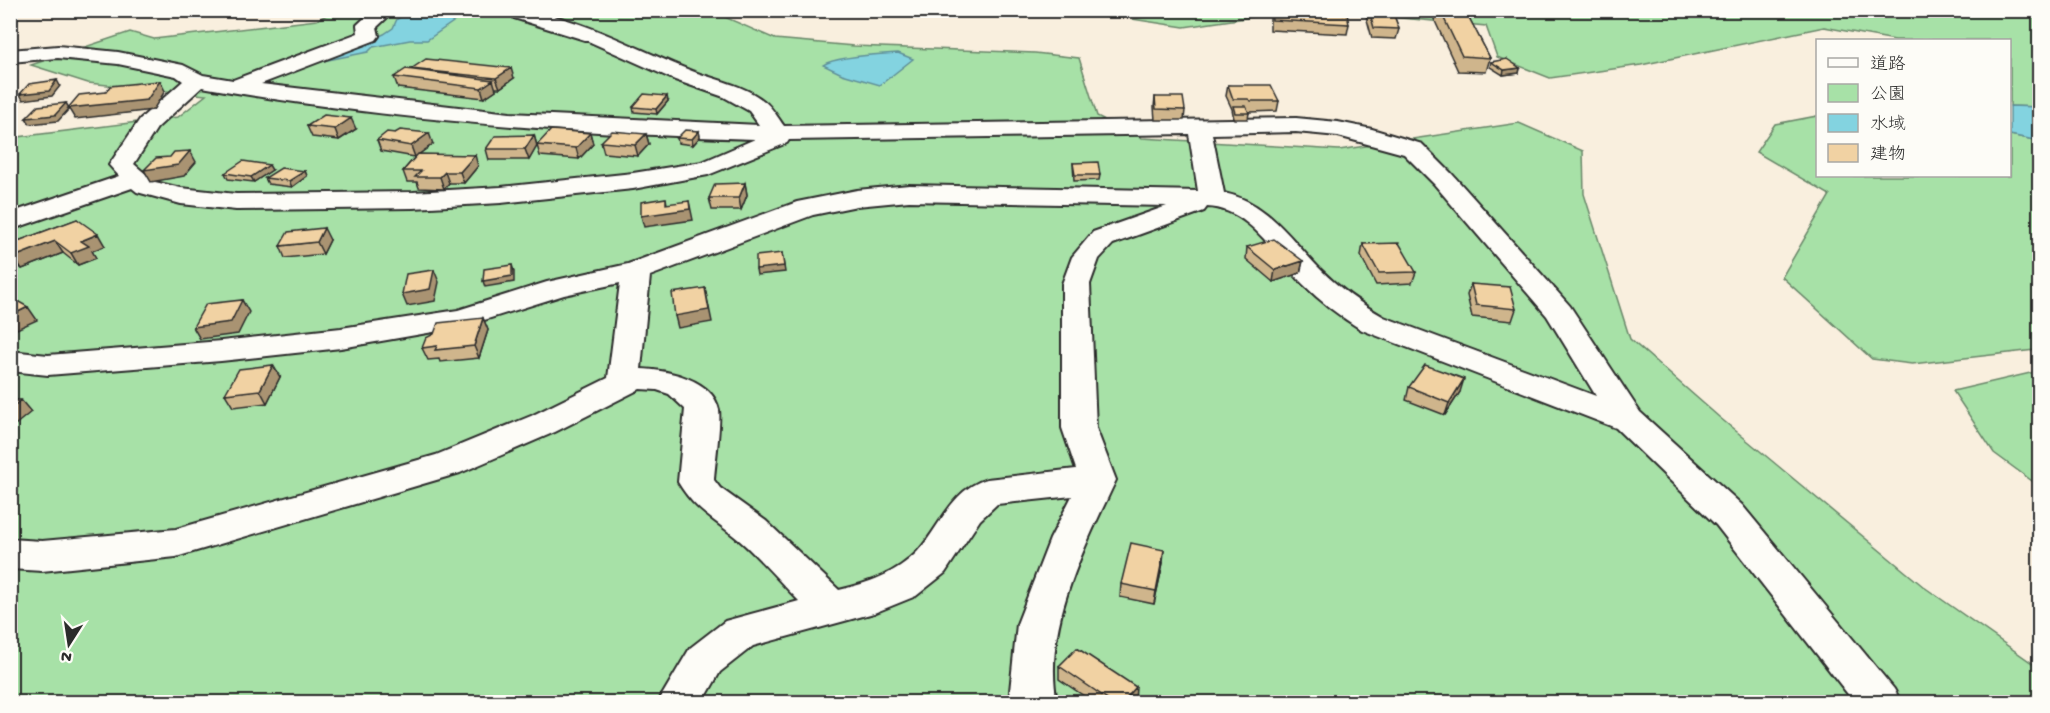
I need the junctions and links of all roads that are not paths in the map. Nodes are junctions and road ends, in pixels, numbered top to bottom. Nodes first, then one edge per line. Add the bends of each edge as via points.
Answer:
1 (386, 10) edge
2 (519, 10) edge
3 (10, 56) edge
4 (197, 80) junction
5 (236, 86) junction
6 (1199, 126) junction
7 (784, 133) junction
8 (138, 178) junction
9 (1212, 199) junction
10 (10, 222) edge
11 (636, 271) junction
12 (10, 361) edge
13 (624, 383) junction
14 (1628, 420) junction
15 (1098, 480) junction
16 (10, 554) edge
17 (832, 608) junction
18 (680, 702) edge
19 (1035, 702) edge
20 (1879, 702) edge

1 - 5 street via 366,25 369,36
2 - 7 street via 521,14 595,36 732,92 758,106
3 - 4 street via 58,52 118,58 183,71
4 - 5 street
4 - 8 street via 148,124 121,165
5 - 7 street via 510,120
6 - 7 street
6 - 9 street
6 - 14 street via 1296,125 1338,129 1413,149 1559,312
7 - 8 street via 708,168 633,181 501,195 236,202 181,196 146,187
8 - 10 street
9 - 11 street via 909,193 857,198 806,208
9 - 14 street via 1234,202 1264,225 1356,316
9 - 15 street via 1103,238 1086,257 1076,284 1080,428
11 - 12 street via 557,288 462,318 340,338 48,365
11 - 13 street
13 - 16 street via 543,424 448,464 176,543 42,556
13 - 17 street via 659,380 681,387 695,398 702,409 696,482 707,497 753,531
14 - 20 street via 1729,515
15 - 17 street via 987,492 967,510 932,562 902,585
15 - 19 street via 1069,539 1037,624 1032,691
17 - 18 street via 740,633 705,660

